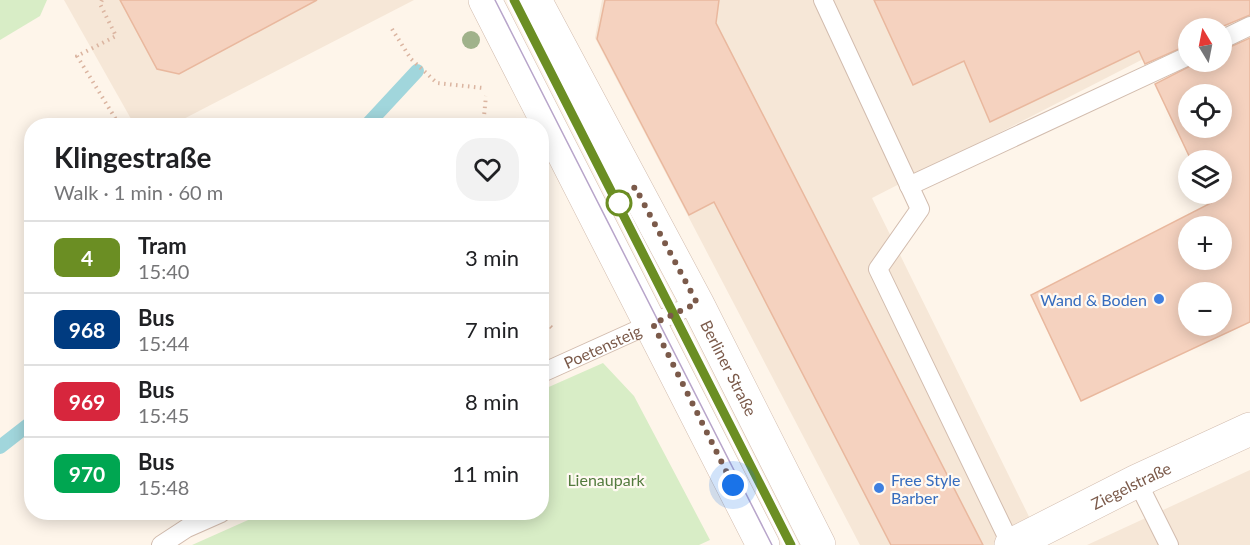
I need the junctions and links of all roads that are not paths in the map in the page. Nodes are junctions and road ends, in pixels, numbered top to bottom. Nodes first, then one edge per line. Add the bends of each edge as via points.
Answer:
1 (485, 0) edge
2 (535, 0) edge
3 (823, 0) edge
4 (1250, 26) edge
5 (1232, 35) edge
6 (1178, 61) edge
7 (546, 118) edge
8 (549, 123) edge
9 (909, 186) junction
10 (697, 303) junction
11 (653, 324) junction
12 (549, 370) edge
13 (1250, 429) edge
14 (1137, 481) junction
15 (205, 520) edge
16 (161, 545) edge
17 (763, 545) edge
18 (819, 545) edge
19 (1011, 545) edge
20 (1168, 545) edge

1 - 7 street
2 - 10 street, Berliner Straße
3 - 9 lane
4 - 5 lane
6 - 9 lane
8 - 11 street
9 - 19 lane via 920,209 878,269
10 - 11 lane, Poetensteig
10 - 18 street, Berliner Straße
11 - 12 lane, Poetensteig
11 - 17 street
13 - 14 street, Ziegelstraße
14 - 19 street, Ziegelstraße
14 - 20 lane
15 - 16 lane

